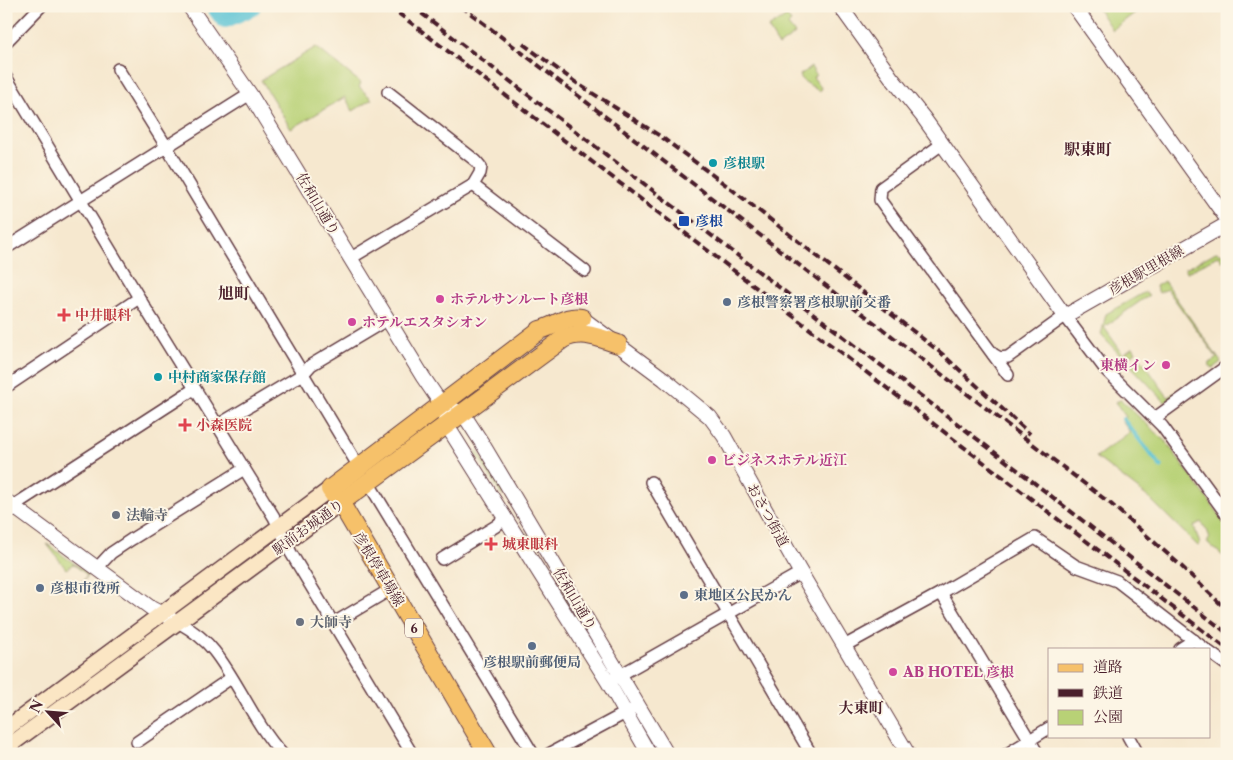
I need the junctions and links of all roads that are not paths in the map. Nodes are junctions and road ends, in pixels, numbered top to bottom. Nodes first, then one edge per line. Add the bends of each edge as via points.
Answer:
1 (41, 6) edge
2 (189, 6) edge
3 (840, 6) edge
4 (1074, 6) edge
5 (6, 42) edge
6 (118, 69) dead end
7 (6, 78) edge
8 (388, 92) dead end
9 (250, 94) junction
10 (942, 144) junction
11 (166, 146) junction
12 (473, 185) junction
13 (80, 200) junction
14 (1227, 219) edge
15 (1227, 224) edge
16 (6, 248) edge
17 (351, 258) junction
18 (585, 271) dead end
19 (139, 298) junction
20 (1065, 316) junction
21 (582, 318) joint
22 (388, 319) junction
23 (618, 344) junction
24 (993, 354) junction
25 (1227, 366) edge
26 (303, 374) junction
27 (1008, 374) dead end
28 (6, 387) edge
29 (194, 389) junction
30 (442, 405) junction
31 (462, 412) junction
32 (1155, 418) junction
33 (446, 424) junction
34 (218, 425) junction
35 (359, 467) junction
36 (244, 470) junction
37 (368, 482) junction
38 (651, 482) dead end
39 (335, 496) junction
40 (9, 503) edge
41 (1227, 515) edge
42 (505, 518) junction
43 (279, 528) junction
44 (286, 542) junction
45 (442, 559) dead end
46 (98, 567) junction
47 (800, 573) junction
48 (391, 589) junction
49 (941, 593) junction
50 (163, 614) junction
51 (729, 614) junction
52 (178, 622) junction
53 (334, 623) junction
54 (1194, 640) junction
55 (844, 646) junction
56 (1182, 648) edge
57 (1204, 648) edge
58 (1210, 653) edge
59 (1227, 665) edge
60 (620, 675) junction
61 (231, 678) junction
62 (608, 682) junction
63 (638, 706) junction
64 (625, 713) junction
65 (1048, 729) edge
66 (6, 730) edge
67 (1129, 738) edge
68 (1030, 740) junction
69 (137, 742) dead end
70 (6, 748) edge
71 (282, 754) edge
72 (412, 754) edge
73 (488, 754) edge
74 (533, 754) edge
75 (549, 754) edge
76 (649, 754) edge
77 (667, 754) edge
78 (811, 754) edge
79 (908, 754) edge
80 (1007, 754) edge
81 (1038, 754) edge
82 (1138, 754) edge

1 - 5 street
2 - 9 street, 佐和山通り
3 - 10 street
4 - 14 street
6 - 11 street
7 - 13 street
8 - 12 street via 476,160 480,173
9 - 11 street
9 - 17 street, 佐和山通り
10 - 20 street
10 - 24 street via 882,188 880,200
11 - 13 street
11 - 26 street
12 - 17 street
12 - 18 street
13 - 16 street
13 - 19 street
15 - 20 street, 彦根駅里根線
17 - 22 street, 佐和山通り
19 - 28 street
19 - 29 street
20 - 24 street via 1008,357 1000,358
20 - 32 street via 1105,369
21 - 23 street, おさつ街道
21 - 30 main road, 駅前お城通り via 569,317 540,330
22 - 26 street via 310,365
22 - 30 street, 佐和山通り
23 - 31 main road, 駅前お城通り via 586,334 572,334
23 - 47 street, おさつ街道 via 710,416
24 - 27 street
25 - 32 street
26 - 34 street
26 - 35 street
29 - 34 street
29 - 40 street
30 - 31 street
30 - 33 street, 佐和山通り
30 - 35 main road, 駅前お城通り
31 - 33 main road, 駅前お城通り
31 - 60 street, 佐和山通り
32 - 41 street
33 - 37 main road, 駅前お城通り
33 - 42 street, 佐和山通り
34 - 36 street
35 - 39 main road, 駅前お城通り
36 - 43 street
36 - 46 street via 132,539 111,553
37 - 39 main road, 駅前お城通り
37 - 74 street
38 - 51 street
39 - 43 main road, 駅前お城通り
39 - 44 main road, 駅前お城通り
39 - 48 main road, 彦根停車場線 / 6
40 - 46 street
42 - 45 street
42 - 62 street, 佐和山通り
43 - 44 street
43 - 50 main road, 駅前お城通り
44 - 52 main road, 駅前お城通り
44 - 53 street
46 - 50 street
47 - 51 street
47 - 55 street, おさつ街道
48 - 53 street
48 - 73 main road, 彦根停車場線 / 6
49 - 54 street via 1035,538 1076,566 1117,581
49 - 55 street
49 - 68 street
50 - 52 street
50 - 66 main road, 駅前お城通り
51 - 60 street
51 - 78 street
52 - 61 street via 202,638
52 - 70 main road, 駅前お城通り
53 - 72 street
54 - 56 street
54 - 57 street
55 - 79 street, おさつ街道
58 - 59 street
60 - 62 street
60 - 63 street, 佐和山通り
61 - 69 street
61 - 71 street
62 - 64 street, 佐和山通り
63 - 64 street
63 - 77 street, 佐和山通り
64 - 75 street
64 - 76 street, 佐和山通り
65 - 68 street
67 - 82 street
68 - 80 street
68 - 81 street

